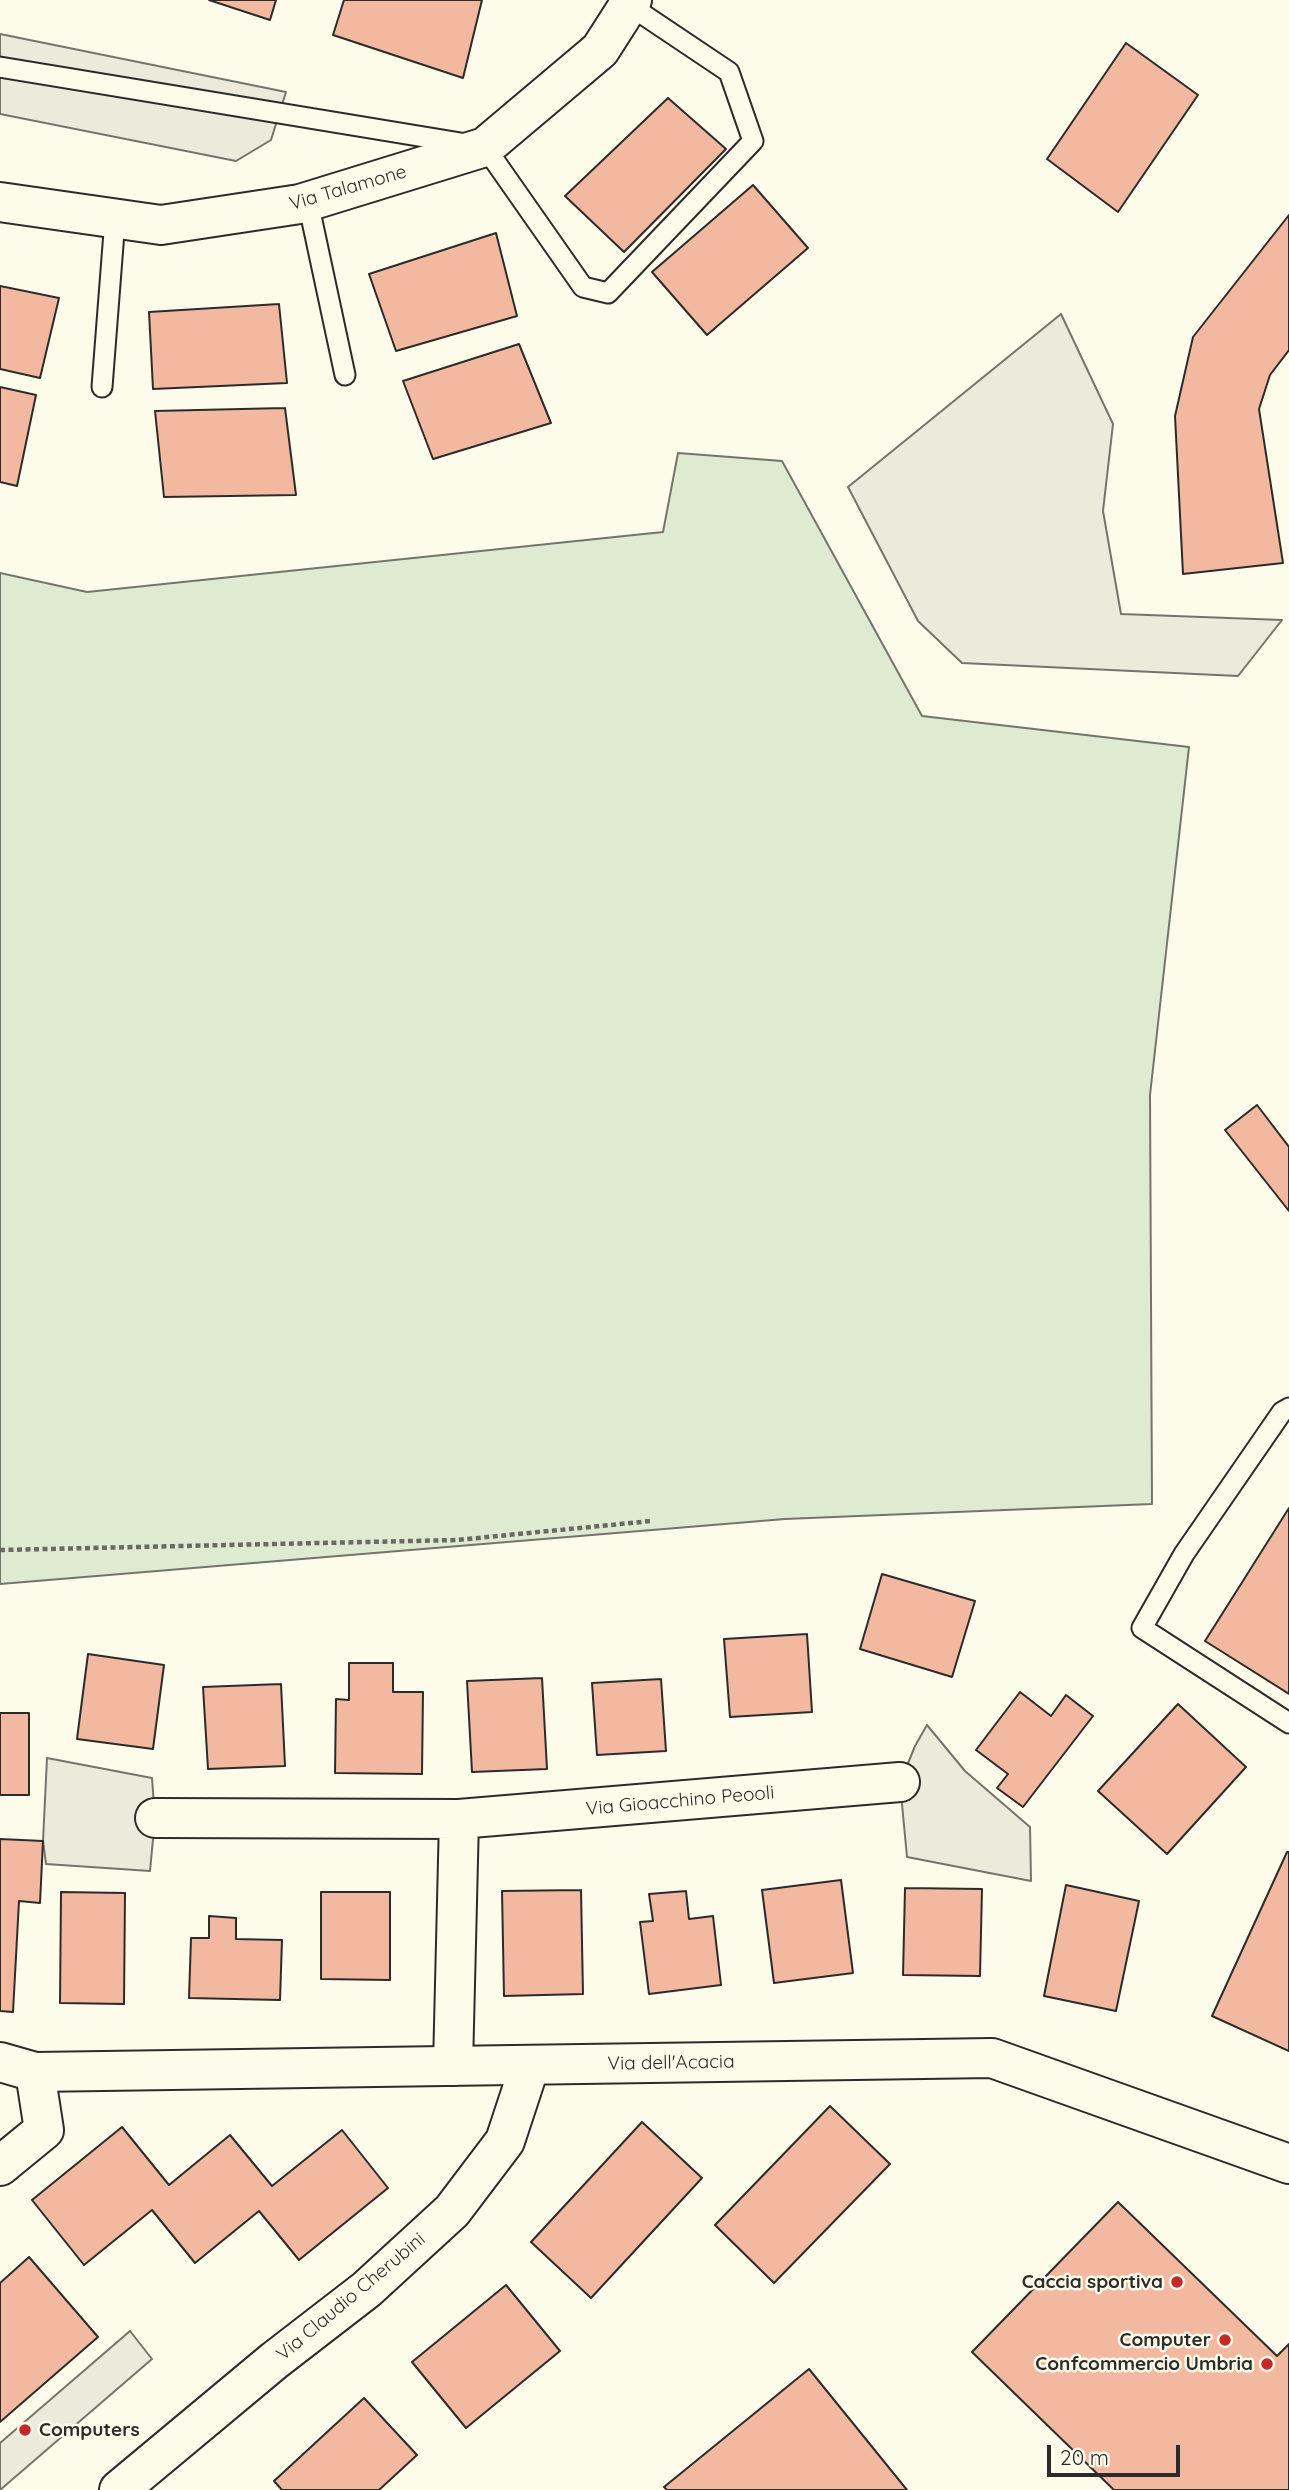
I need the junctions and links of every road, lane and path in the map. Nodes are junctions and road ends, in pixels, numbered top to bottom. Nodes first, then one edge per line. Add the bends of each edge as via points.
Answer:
1 (631, 3) edge
2 (0, 68) edge
3 (485, 146) junction
4 (0, 202) edge
5 (308, 202) junction
6 (116, 219) junction
7 (345, 374) dead end
8 (102, 387) dead end
9 (1289, 1408) edge
10 (651, 1521) dead end
11 (0, 1550) edge
12 (1289, 1723) edge
13 (900, 1783) dead end
14 (155, 1818) dead end
15 (459, 1819) junction
16 (530, 2065) junction
17 (453, 2066) junction
18 (17, 2067) edge
19 (1289, 2164) edge
20 (0, 2166) edge
21 (119, 2490) edge

1 - 3 street, Via Talamone via 600,50
1 - 3 lane via 729,72 753,141 608,293 583,286
2 - 3 lane
3 - 5 street, Via Talamone
4 - 6 street, Via Talamone
5 - 6 street, Via Talamone via 160,225
5 - 7 lane
6 - 8 lane
9 - 12 lane via 1184,1554 1142,1628
10 - 11 path via 457,1540
13 - 15 street, Via Gioacchino Peooli
14 - 15 street, Via Gioacchino Peooli
15 - 17 street
16 - 17 street, Via dell'Acacia
16 - 19 street, Via dell'Acacia via 992,2058
16 - 21 street, Via Claudio Cherubini via 505,2141 452,2211 367,2289
17 - 18 street, Via dell'Acacia
18 - 20 street, Via dell'Acacia via 44,2130

